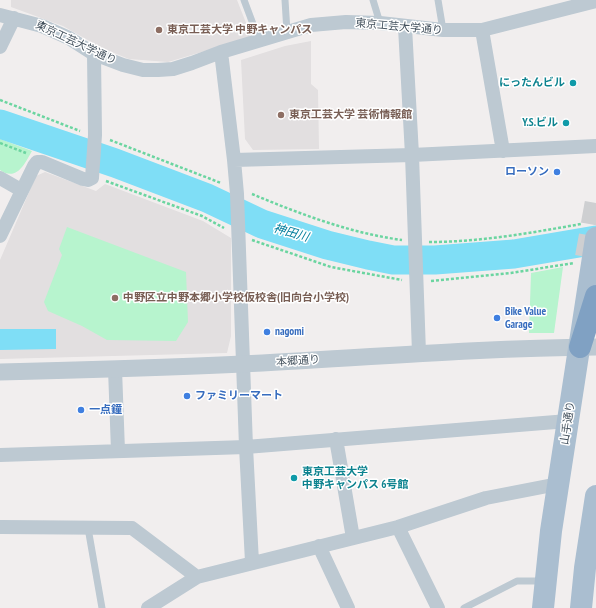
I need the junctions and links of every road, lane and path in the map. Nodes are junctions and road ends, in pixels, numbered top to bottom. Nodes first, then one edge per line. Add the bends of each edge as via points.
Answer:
1 (244, 0) edge
2 (285, 0) edge
3 (373, 0) edge
4 (438, 0) edge
5 (596, 1) edge
6 (0, 15) edge
7 (14, 18) junction
8 (380, 23) junction
9 (406, 27) junction
10 (443, 30) junction
11 (482, 30) junction
12 (287, 32) junction
13 (259, 40) junction
14 (0, 47) edge
15 (221, 52) junction
16 (94, 54) junction
17 (0, 100) edge
18 (95, 137) junction
19 (0, 144) edge
20 (596, 146) edge
21 (503, 151) junction
22 (412, 155) junction
23 (234, 160) junction
24 (38, 162) junction
25 (93, 176) junction
26 (0, 178) edge
27 (22, 190) junction
28 (237, 191) junction
29 (238, 231) junction
30 (0, 236) edge
31 (596, 238) tunnel mouth
32 (266, 246) dead end
33 (596, 296) edge
34 (588, 347) edge
35 (419, 353) junction
36 (243, 364) junction
37 (115, 369) junction
38 (0, 372) edge
39 (568, 421) junction
40 (336, 439) junction
41 (246, 447) junction
42 (118, 451) junction
43 (0, 455) edge
44 (558, 484) junction
45 (595, 505) edge
46 (0, 527) edge
47 (398, 527) junction
48 (88, 528) junction
49 (353, 538) junction
50 (319, 546) junction
51 (252, 562) junction
52 (197, 576) junction
53 (546, 581) junction
54 (102, 608) edge
55 (148, 608) edge
56 (348, 608) edge
57 (438, 608) edge
58 (464, 608) edge
59 (543, 608) edge
60 (581, 608) edge

1 - 13 lane
2 - 12 lane
3 - 8 lane
4 - 10 lane
5 - 11 street, 東京工芸大学通り
6 - 7 street, 東京工芸大学通り
7 - 14 street
7 - 16 street, 東京工芸大学通り via 42,26 69,38
8 - 9 street, 東京工芸大学通り
8 - 12 street, 東京工芸大学通り via 311,25
9 - 10 street, 東京工芸大学通り
9 - 22 street
10 - 11 street, 東京工芸大学通り
11 - 21 street
12 - 13 street, 東京工芸大学通り
13 - 15 street, 東京工芸大学通り
15 - 16 street, 東京工芸大学通り via 192,63 158,70 143,70
15 - 23 street
16 - 18 street
17 - 18 path
18 - 25 street
18 - 28 path
19 - 24 path via 31,154
20 - 21 street
21 - 22 street
22 - 23 street
22 - 35 street
23 - 28 street
24 - 25 street via 83,179 88,180
24 - 27 street
25 - 29 path
26 - 27 street
27 - 30 street
28 - 29 street
29 - 32 path
29 - 36 street
31 - 34 main road, 山手通り via 592,262
33 - 34 highway
34 - 35 street, 本郷通り
34 - 39 main road, 山手通り
35 - 36 street, 本郷通り
36 - 37 street, 本郷通り
36 - 41 street
37 - 38 street, 本郷通り
37 - 42 street
39 - 40 street
39 - 44 main road, 山手通り
40 - 41 street
40 - 49 street
41 - 42 street
41 - 51 street
42 - 43 street
44 - 47 street via 486,498
44 - 53 main road, 山手通り
45 - 60 main road
46 - 48 street
47 - 49 street
47 - 57 street
48 - 52 street via 132,528
48 - 54 lane
49 - 50 street
50 - 51 street
50 - 56 street
51 - 52 street
52 - 55 street
53 - 58 lane via 517,581
53 - 59 main road, 山手通り

